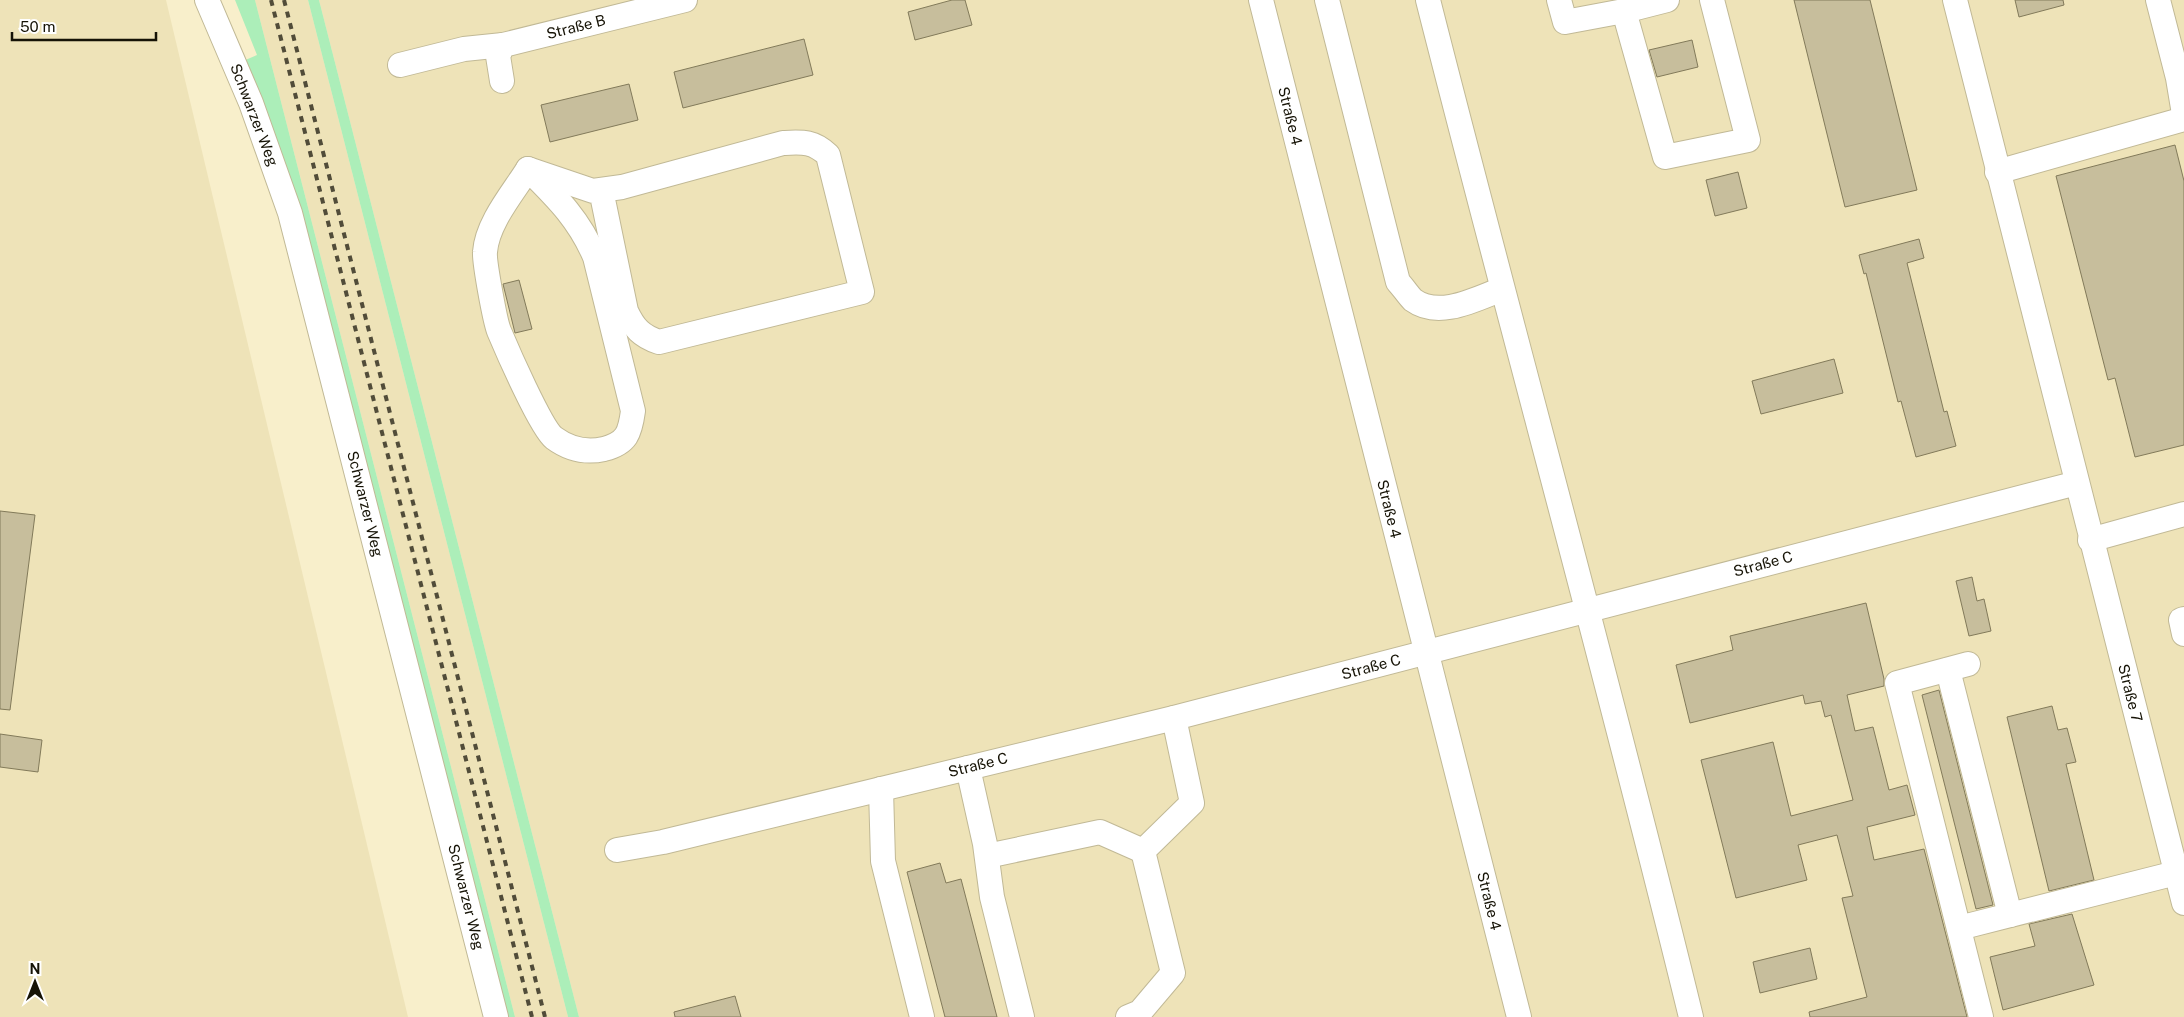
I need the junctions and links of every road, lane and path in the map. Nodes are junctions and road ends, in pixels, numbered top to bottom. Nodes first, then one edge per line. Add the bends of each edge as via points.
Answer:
1 (207, 0) edge
2 (685, 0) edge
3 (1261, 0) edge
4 (1327, 0) edge
5 (1428, 0) edge
6 (1558, 0) edge
7 (1667, 0) edge
8 (1712, 0) edge
9 (1955, 0) edge
10 (2158, 0) edge
11 (1624, 12) junction
12 (503, 45) junction
13 (400, 65) dead end
14 (502, 81) dead end
15 (2184, 114) edge
16 (2184, 119) edge
17 (528, 169) junction
18 (1997, 172) junction
19 (601, 190) junction
20 (1502, 289) junction
21 (2077, 483) junction
22 (2184, 514) edge
23 (2090, 540) junction
24 (1587, 610) junction
25 (2184, 619) edge
26 (2184, 634) edge
27 (1425, 652) junction
28 (1174, 718) junction
29 (968, 768) junction
30 (881, 789) junction
31 (617, 850) dead end
32 (1143, 851) junction
33 (987, 856) junction
34 (2176, 873) junction
35 (2184, 903) edge
36 (2010, 915) junction
37 (1959, 928) junction
38 (496, 1017) edge
39 (922, 1017) edge
40 (1022, 1017) edge
41 (1128, 1017) edge
42 (1519, 1017) edge
43 (1691, 1017) edge
44 (1981, 1017) edge

1 - 38 street, Schwarzer Weg via 250,103 290,214
2 - 12 street, Straße B
3 - 27 street, Straße 4
4 - 20 street via 1398,282 1413,300 1429,307 1452,307
5 - 20 street
6 - 11 street via 1565,22
7 - 11 street
8 - 11 street via 1748,140 1665,157
9 - 18 street, Straße 7
10 - 15 street
12 - 13 street, Straße B via 464,49
12 - 14 street via 498,56
16 - 18 street
17 - 17 street via 585,232 595,256 633,411 630,430 619,444 603,449 586,452 553,438 542,422 498,329 485,253 492,227
17 - 19 street via 593,191
18 - 21 street, Straße 7
19 - 19 street via 783,143 818,145 828,155 862,292 659,342 644,337 633,326 626,311
20 - 24 street via 1543,434
21 - 23 street, Straße 7
21 - 24 street, Straße C
22 - 23 street
23 - 34 street, Straße 7
24 - 27 street, Straße C
24 - 43 street
25 - 26 street via 2181,620
27 - 28 street, Straße C
27 - 42 street, Straße 4
28 - 29 street, Straße C
28 - 32 street via 1192,803
29 - 30 street, Straße C
29 - 33 street
30 - 31 street, Straße C via 663,842
30 - 39 street via 883,861
32 - 33 street via 1100,832
32 - 41 street via 1173,973 1140,1012
33 - 40 street via 992,897
34 - 35 street, Straße 7
34 - 36 street
36 - 37 street
36 - 37 street via 1958,667 1897,684
37 - 44 street

